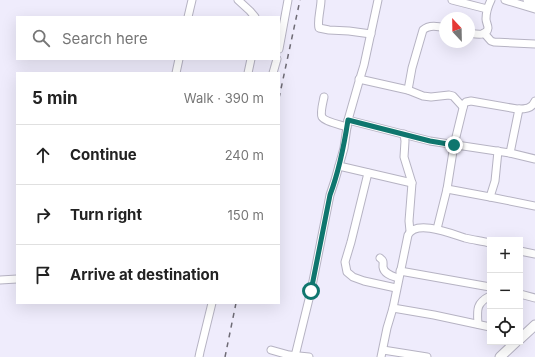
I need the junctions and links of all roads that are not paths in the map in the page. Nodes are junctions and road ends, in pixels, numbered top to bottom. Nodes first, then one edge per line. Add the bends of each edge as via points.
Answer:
1 (192, 0) edge
2 (238, 0) edge
3 (288, 0) edge
4 (321, 0) edge
5 (378, 0) edge
6 (452, 0) edge
7 (491, 0) edge
8 (505, 0) edge
9 (528, 0) edge
10 (535, 2) edge
11 (487, 9) junction
12 (535, 9) edge
13 (188, 16) edge
14 (254, 16) edge
15 (439, 27) edge
16 (484, 33) junction
17 (371, 34) junction
18 (475, 34) edge
19 (280, 44) edge
20 (535, 44) edge
21 (179, 60) edge
22 (251, 60) edge
23 (277, 60) edge
24 (176, 72) edge
25 (248, 72) edge
26 (273, 72) edge
27 (359, 80) junction
28 (408, 90) junction
29 (324, 97) dead end
30 (535, 101) edge
31 (463, 106) junction
32 (519, 109) junction
33 (532, 110) edge
34 (348, 123) junction
35 (404, 134) junction
36 (454, 145) junction
37 (498, 151) junction
38 (510, 153) junction
39 (535, 159) edge
40 (339, 166) junction
41 (368, 173) junction
42 (412, 183) junction
43 (447, 189) junction
44 (490, 197) junction
45 (535, 203) edge
46 (535, 206) edge
47 (437, 229) junction
48 (410, 231) junction
49 (487, 242) edge
50 (523, 252) edge
51 (535, 254) edge
52 (380, 258) dead end
53 (399, 274) junction
54 (16, 279) edge
55 (0, 280) edge
56 (487, 287) edge
57 (396, 288) junction
58 (523, 295) edge
59 (487, 298) edge
60 (535, 298) edge
61 (212, 304) edge
62 (393, 308) junction
63 (478, 324) junction
64 (535, 325) edge
65 (487, 326) edge
66 (523, 334) edge
67 (513, 345) edge
68 (271, 350) dead end
69 (382, 354) edge
70 (295, 356) junction
71 (502, 356) edge
72 (199, 357) edge
73 (310, 357) edge
74 (427, 357) edge

1 - 13 street
2 - 14 street
3 - 19 street
4 - 17 street via 319,28
5 - 17 street
6 - 11 street
7 - 11 street
8 - 12 street
9 - 10 main road
11 - 16 street via 488,28
15 - 28 street via 430,26 423,30
16 - 18 street
16 - 20 street via 494,42
17 - 27 street
21 - 24 street
22 - 25 street
23 - 26 street
27 - 28 street
27 - 34 street
28 - 31 street via 431,97 449,95
29 - 34 street via 322,118 332,122
30 - 33 street
31 - 32 street via 471,101
31 - 36 street
32 - 33 street
32 - 38 street
34 - 35 street
34 - 40 street
35 - 36 street
35 - 42 street via 404,157
36 - 37 street
36 - 43 street
37 - 38 street
37 - 44 street via 495,181
38 - 39 street
40 - 41 street
40 - 70 street via 330,195
41 - 42 street
41 - 57 street via 345,262 347,272 364,281
42 - 48 street
43 - 44 street
43 - 47 street
44 - 46 street
45 - 46 street
47 - 48 street
47 - 49 street
48 - 53 street
50 - 51 street
52 - 53 street via 384,271 393,276
53 - 56 street
53 - 57 street
54 - 55 street
57 - 62 street
58 - 60 street
59 - 63 street via 478,306
61 - 72 street
62 - 63 street
62 - 69 street
63 - 65 street
64 - 66 main road
67 - 71 main road
68 - 70 street
69 - 74 street
70 - 73 street

